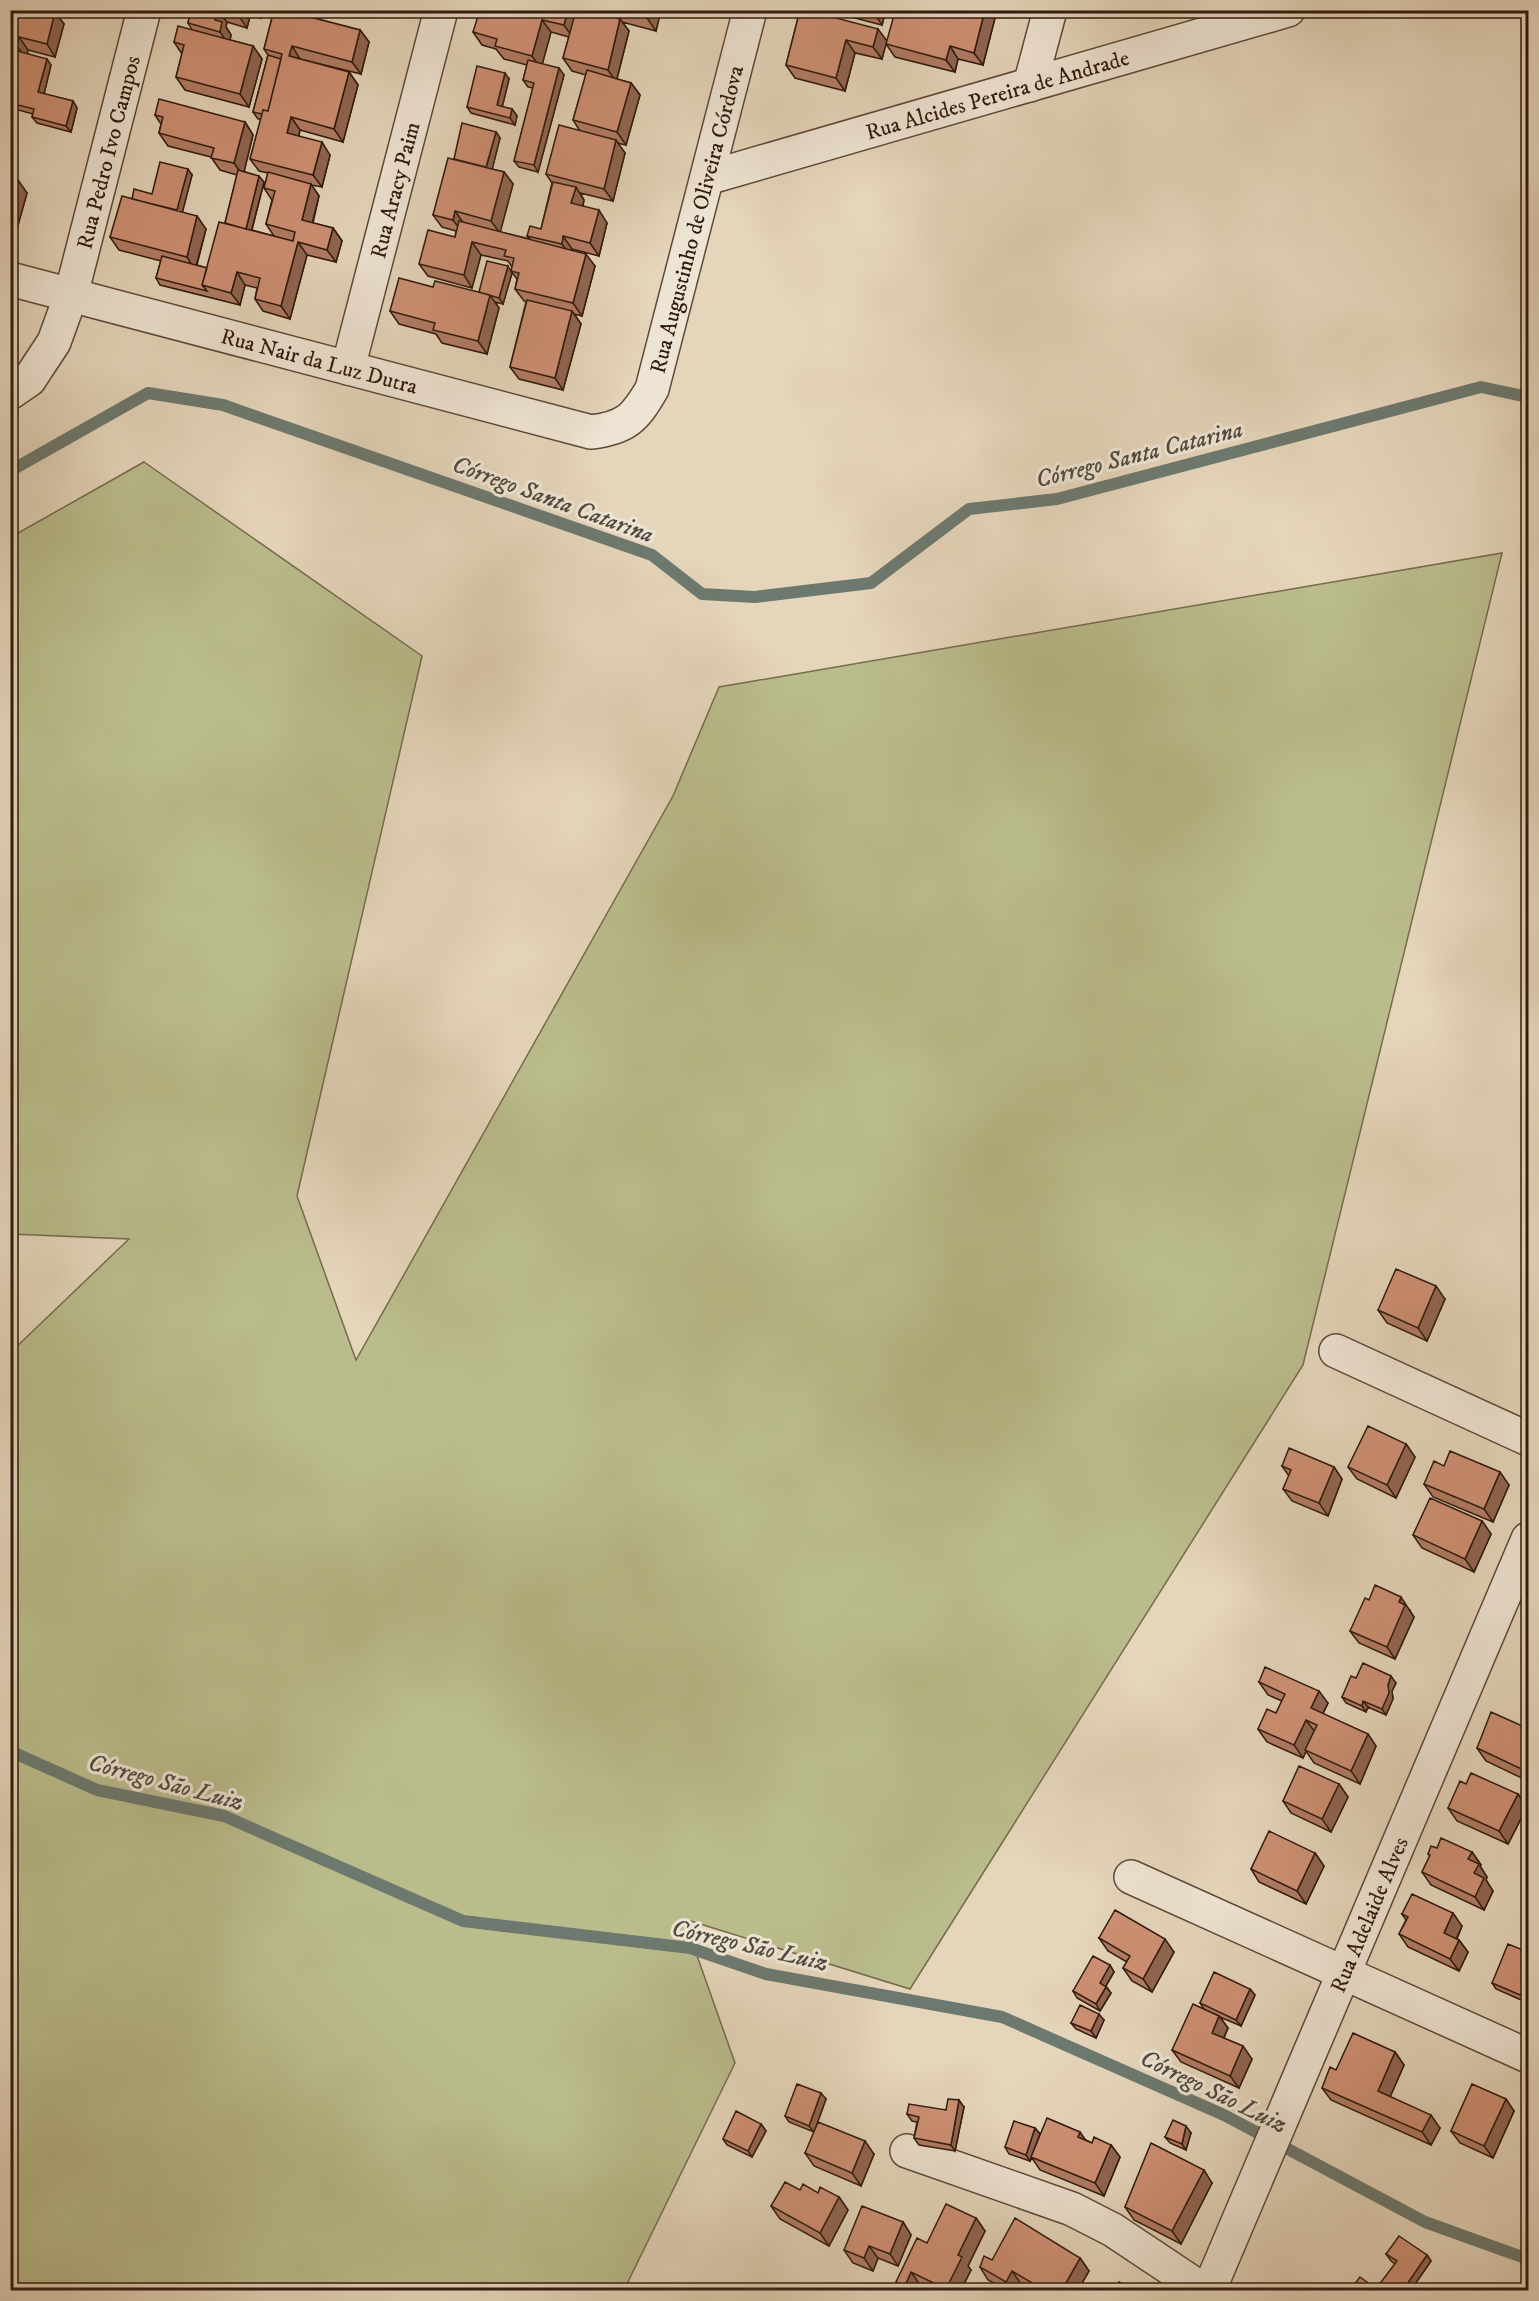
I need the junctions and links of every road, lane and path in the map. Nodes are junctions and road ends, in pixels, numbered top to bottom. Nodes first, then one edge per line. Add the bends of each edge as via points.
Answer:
1 (144, 10) edge
2 (441, 10) edge
3 (750, 10) edge
4 (1050, 10) edge
5 (1288, 10) edge
6 (1030, 85) junction
7 (707, 178) junction
8 (10, 279) edge
9 (71, 295) junction
10 (348, 368) junction
11 (10, 393) edge
12 (628, 422) joint
13 (1336, 1351) dead end
14 (1528, 1438) edge
15 (1528, 1539) edge
16 (1131, 1877) dead end
17 (1344, 1973) junction
18 (1528, 2056) edge
19 (907, 2151) dead end
20 (1203, 2290) edge
21 (1209, 2290) edge

1 - 9 street, Rua Pedro Ivo Campos
2 - 10 street, Rua Aracy Paim
3 - 7 street, Rua Augustinho de Oliveira Córdova
4 - 6 street
5 - 6 street, Rua Alcides Pereira de Andrade
6 - 7 street, Rua Alcides Pereira de Andrade
7 - 12 street, Rua Augustinho de Oliveira Córdova via 652,389
8 - 9 street, Rua Nair da Luz Dutra
9 - 10 street, Rua Nair da Luz Dutra
9 - 11 street, Rua Pedro Ivo Campos via 54,342 29,380
10 - 12 street, Rua Nair da Luz Dutra via 591,432 610,430
13 - 14 street
15 - 17 street, Rua Adelaide Alves
16 - 17 street
17 - 18 street
17 - 21 street, Rua Adelaide Alves
19 - 20 street via 1072,2209 1113,2230

